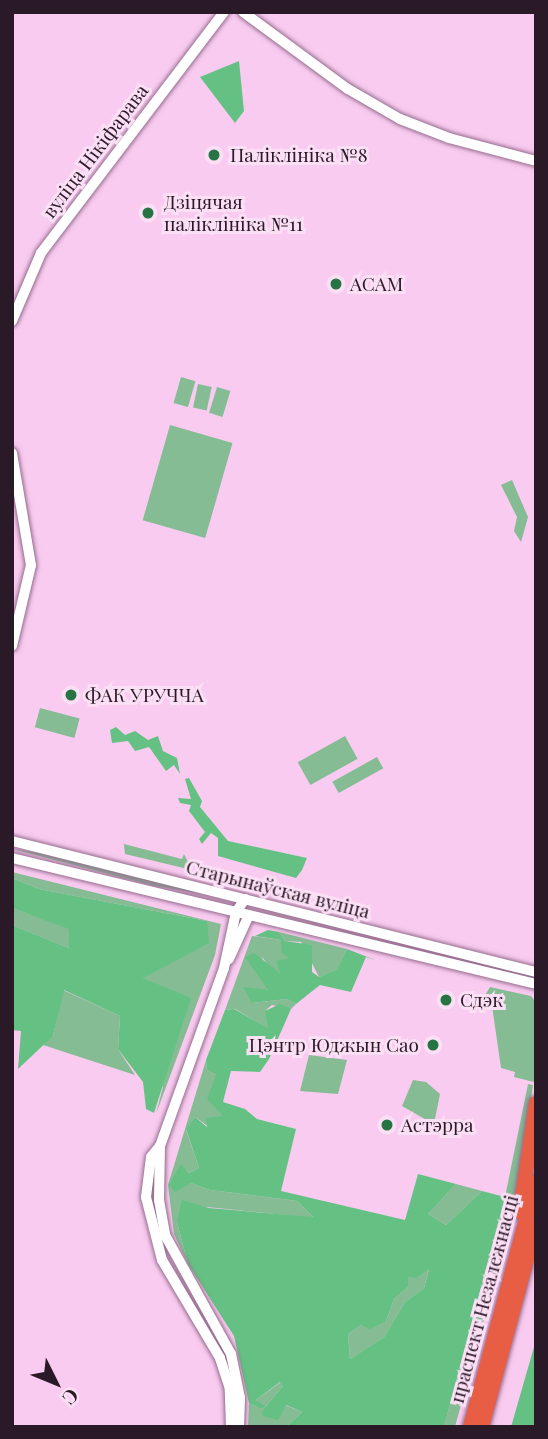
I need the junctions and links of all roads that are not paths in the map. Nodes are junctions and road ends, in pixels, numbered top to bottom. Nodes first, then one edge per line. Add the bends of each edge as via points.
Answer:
1 (224, 12) edge
2 (243, 12) edge
3 (536, 160) edge
4 (12, 321) edge
5 (12, 453) edge
6 (12, 646) edge
7 (12, 841) edge
8 (12, 858) edge
9 (245, 899) junction
10 (236, 912) junction
11 (249, 915) junction
12 (224, 968) junction
13 (536, 972) edge
14 (536, 984) edge
15 (536, 1103) edge
16 (160, 1146) junction
17 (536, 1182) edge
18 (536, 1226) edge
19 (536, 1241) edge
20 (519, 1269) junction
21 (231, 1427) edge
22 (239, 1427) edge
23 (470, 1427) edge
24 (482, 1427) edge

1 - 4 main road, вуліца Нікіфарава via 46,246
2 - 3 main road via 326,74 392,115 449,138
5 - 6 main road via 31,565
7 - 9 main road, Старынаўская вуліца
8 - 10 main road, Старынаўская вуліца
9 - 10 main road
9 - 11 main road
9 - 13 main road, Старынаўская вуліца
10 - 11 main road, Старынаўская вуліца
10 - 12 main road
11 - 12 main road
11 - 14 main road, Старынаўская вуліца
12 - 16 main road
15 - 20 highway
16 - 21 main road via 151,1157 147,1182 152,1235 169,1274 220,1358 230,1389
16 - 22 main road via 159,1200 165,1236 231,1354 240,1398
17 - 20 highway, праспект Незалежнасці
18 - 20 highway, праспект Незалежнасці
19 - 20 highway
20 - 23 highway, праспект Незалежнасці
20 - 24 highway, праспект Незалежнасці

